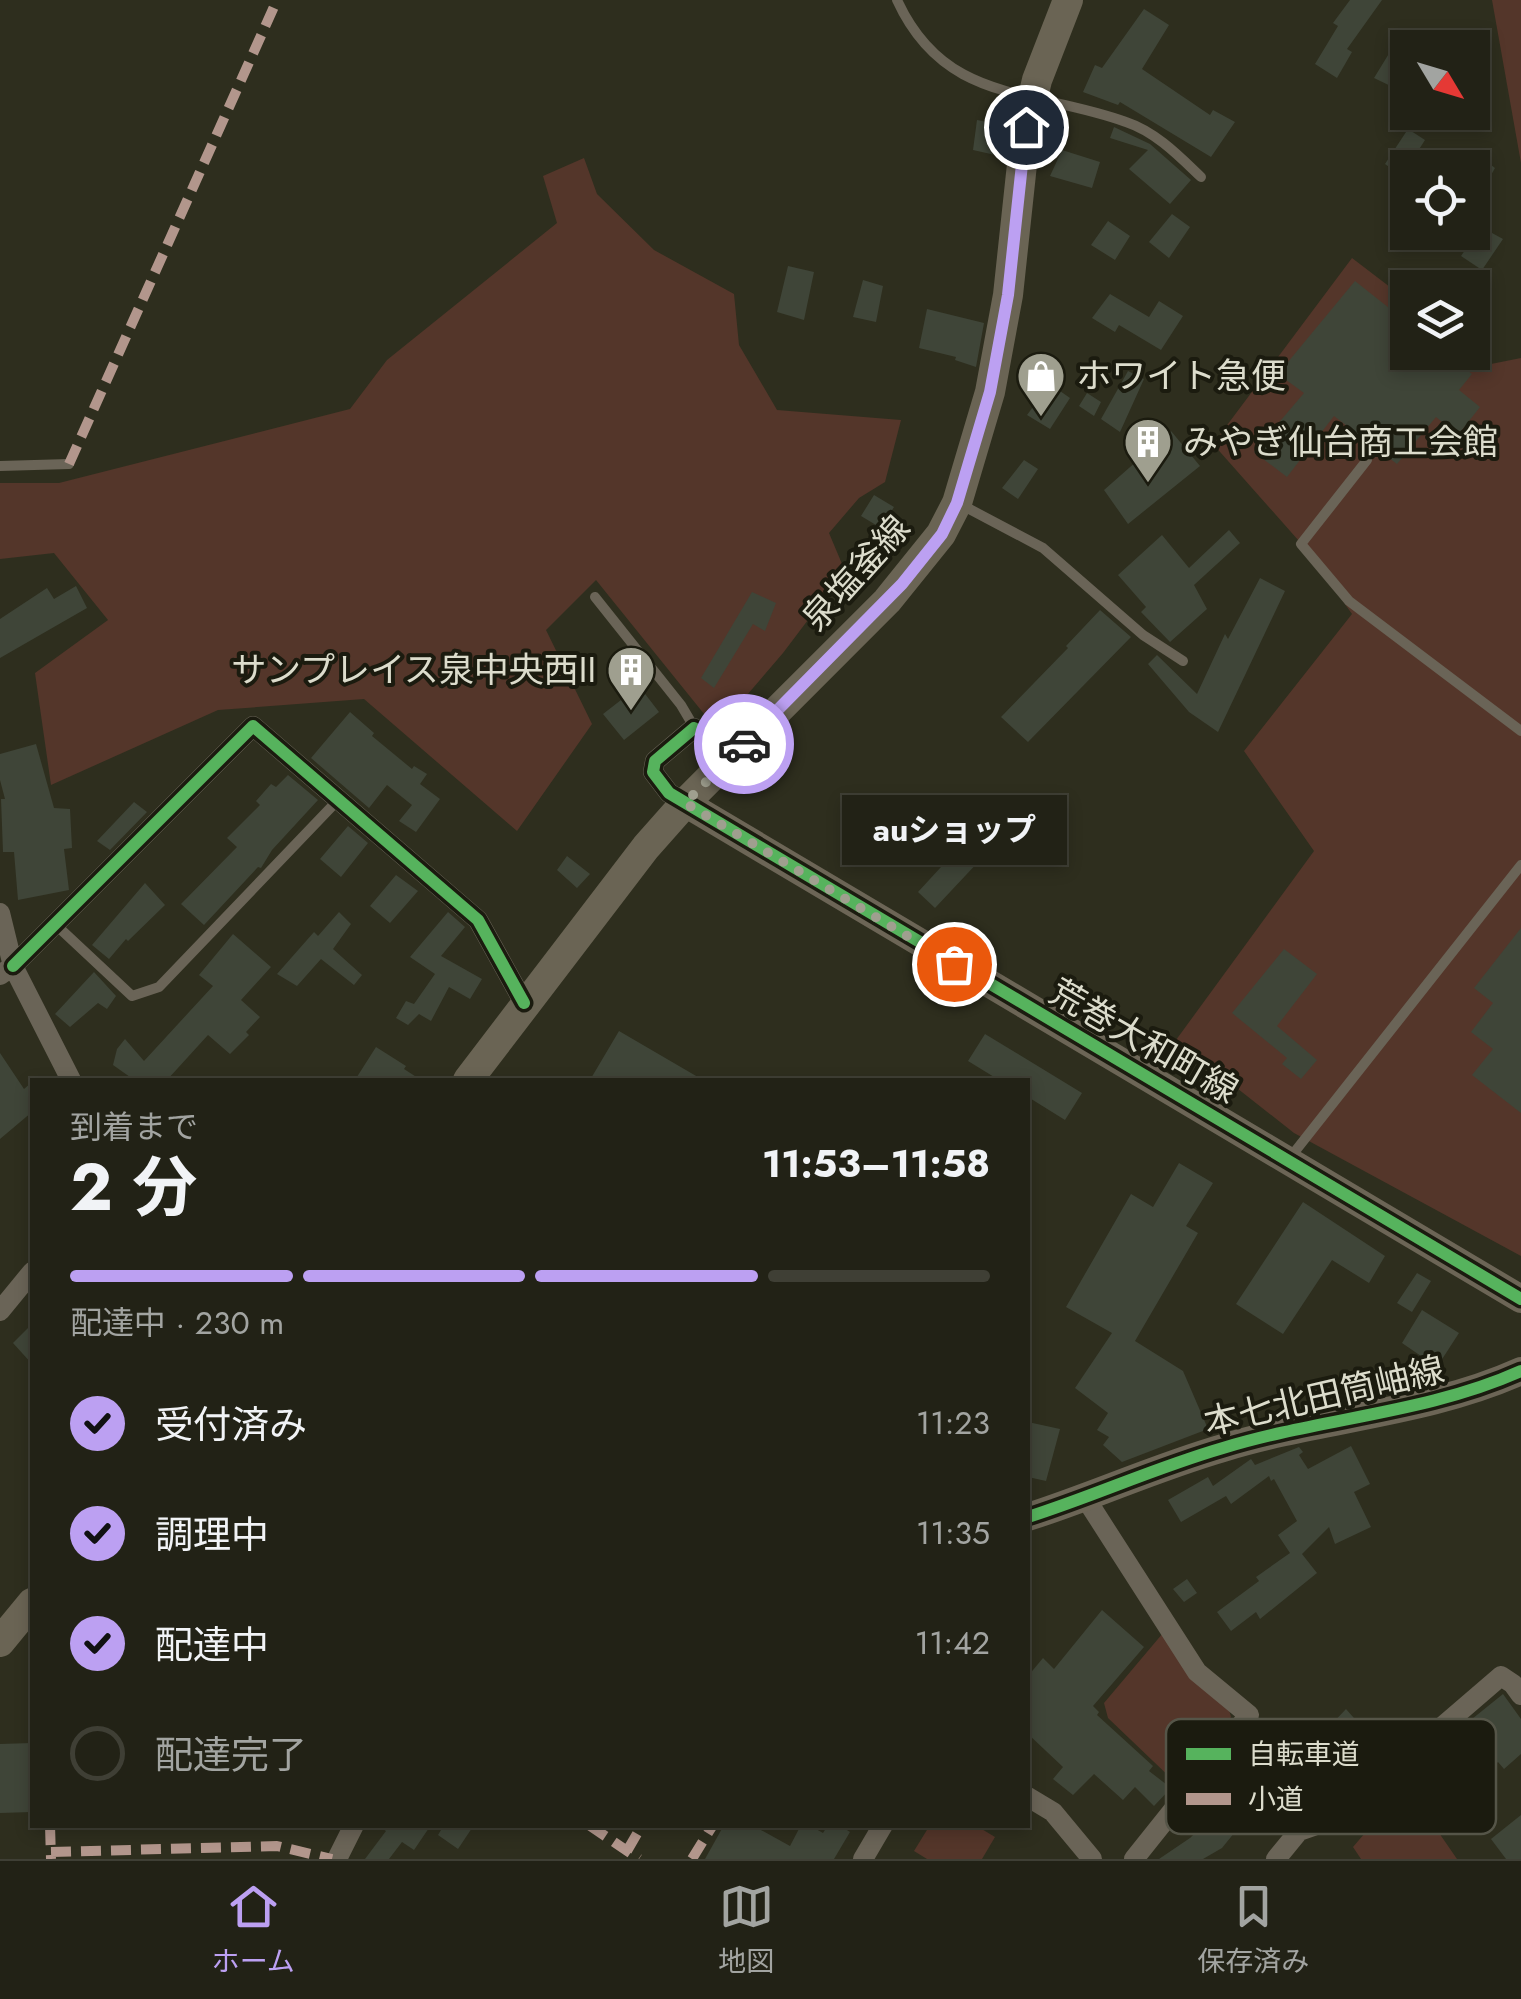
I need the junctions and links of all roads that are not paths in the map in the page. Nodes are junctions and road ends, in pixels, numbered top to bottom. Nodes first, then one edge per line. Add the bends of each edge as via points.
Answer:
1 (896, 0) edge
2 (1068, 0) edge
3 (1032, 99) junction
4 (1201, 178) dead end
5 (1367, 460) dead end
6 (69, 464) dead end
7 (0, 466) edge
8 (957, 503) junction
9 (595, 597) dead end
10 (1183, 660) dead end
11 (694, 728) joint
12 (1521, 731) edge
13 (338, 800) junction
14 (685, 803) junction
15 (1521, 866) edge
16 (0, 913) edge
17 (55, 924) junction
18 (7, 971) edge
19 (524, 1003) junction
20 (70, 1078) edge
21 (469, 1078) edge
22 (1288, 1160) junction
23 (30, 1274) edge
24 (1521, 1299) edge
25 (0, 1312) edge
26 (1521, 1371) edge
27 (1086, 1499) junction
28 (1030, 1516) edge
29 (30, 1605) edge
30 (0, 1642) edge
31 (1521, 1695) edge
32 (1246, 1719) edge
33 (1450, 1719) edge
34 (1030, 1798) edge
35 (1166, 1819) edge
36 (352, 1828) edge
37 (881, 1828) edge
38 (1297, 1834) edge
39 (336, 1859) edge
40 (863, 1859) edge
41 (1092, 1859) edge
42 (1134, 1859) edge
43 (1276, 1859) edge

1 - 3 lane via 911,32 943,64
2 - 3 main road, 泉塩釜線
3 - 4 lane via 1129,122
3 - 8 main road, 泉塩釜線 via 990,392
5 - 12 lane via 1301,544 1349,601
6 - 7 lane
8 - 10 lane via 1043,548 1143,635
8 - 14 main road, 泉塩釜線 via 942,534 897,590
9 - 11 lane
11 - 14 street via 655,761 653,772
13 - 17 street via 253,726
13 - 17 lane via 159,987 132,996
13 - 19 street via 478,920
14 - 19 main road, 泉塩釜線
14 - 22 street, 荒巻大和町線
15 - 22 lane
16 - 18 street
17 - 18 street
18 - 20 street
19 - 21 main road, 泉塩釜線
22 - 24 street, 荒巻大和町線
23 - 25 street
26 - 27 street, 本七北田筒岫線 via 1476,1391 1222,1448
27 - 28 street, 本七北田筒岫線
27 - 32 street via 1197,1672 1249,1715
29 - 30 main road
31 - 33 street via 1500,1676
34 - 41 street via 1053,1812
35 - 42 street
36 - 39 street
37 - 40 street
38 - 43 street

